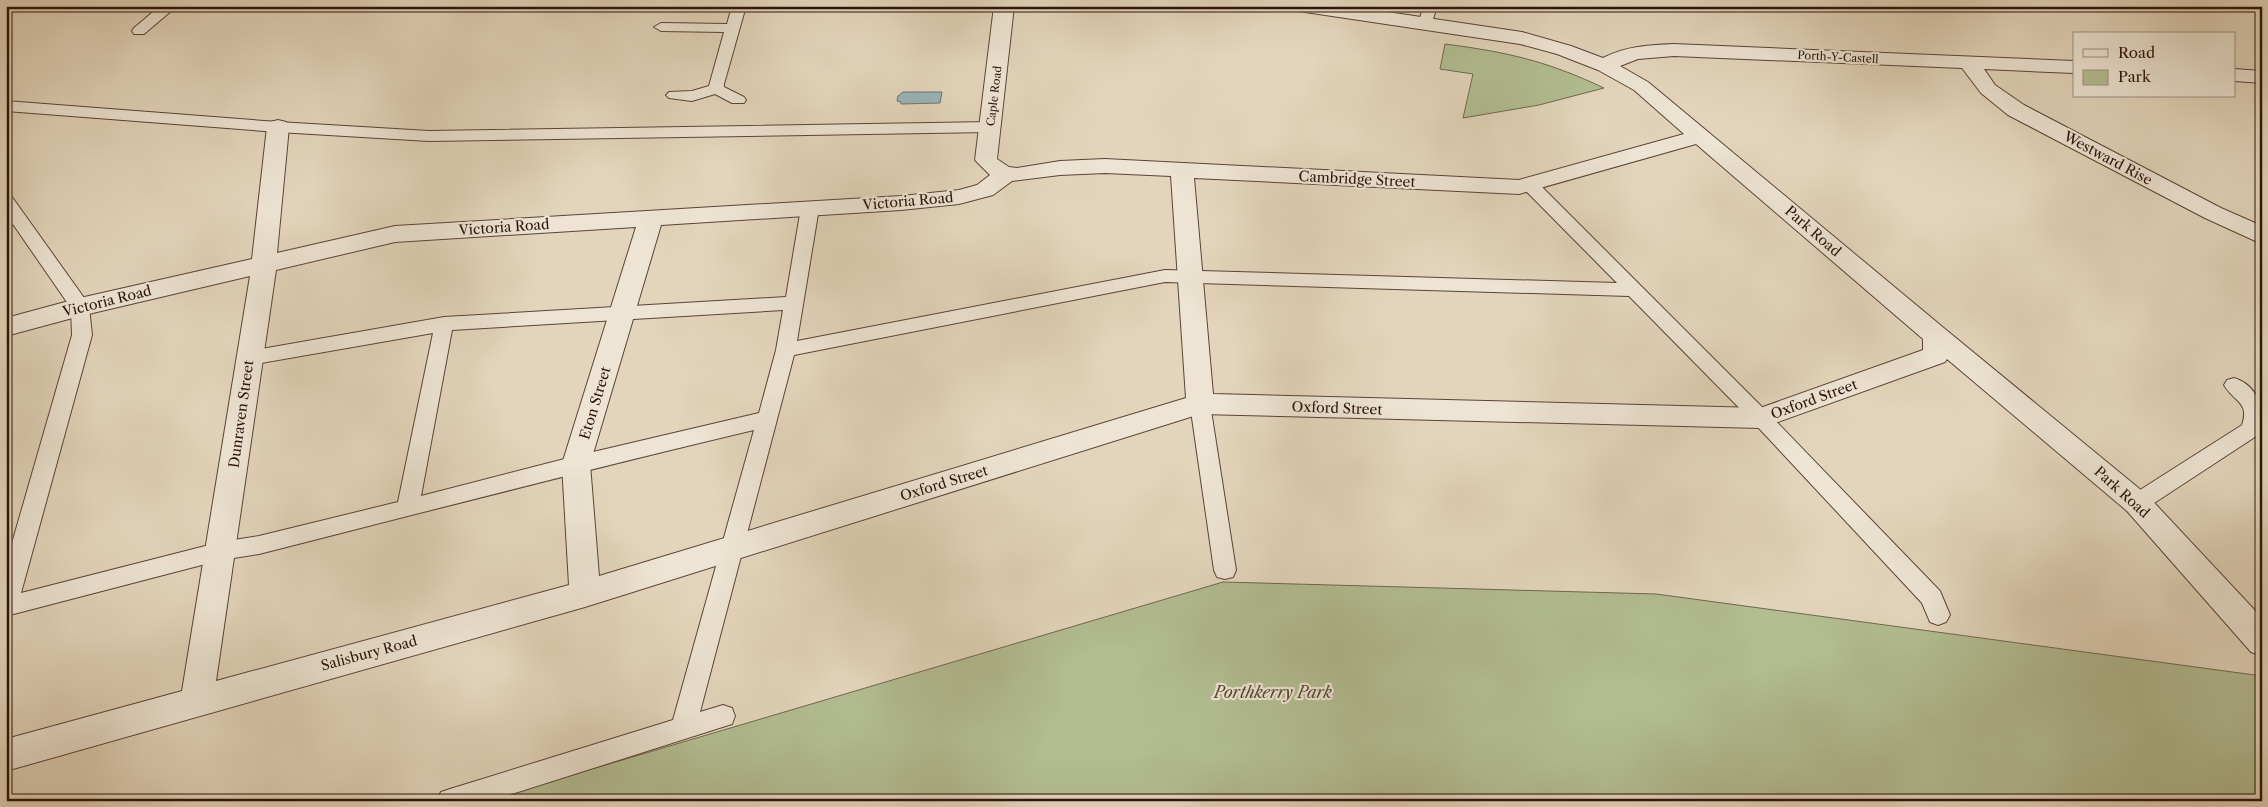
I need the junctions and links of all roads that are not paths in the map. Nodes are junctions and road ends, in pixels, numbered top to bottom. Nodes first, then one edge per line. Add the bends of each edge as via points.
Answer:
1 (170, 6) edge
2 (739, 6) edge
3 (1004, 6) edge
4 (1305, 6) edge
5 (1428, 14) edge
6 (661, 27) dead end
7 (732, 28) junction
8 (139, 31) dead end
9 (1969, 63) junction
10 (1605, 66) junction
11 (2073, 68) edge
12 (2236, 75) edge
13 (2262, 77) edge
14 (717, 89) junction
15 (674, 96) dead end
16 (738, 100) dead end
17 (6, 106) edge
18 (278, 127) junction
19 (990, 127) junction
20 (1701, 136) junction
21 (1182, 170) junction
22 (1006, 175) junction
23 (1530, 185) junction
24 (6, 201) edge
25 (810, 208) junction
26 (651, 218) junction
27 (2262, 236) edge
28 (264, 264) junction
29 (1190, 277) junction
30 (1634, 290) junction
31 (794, 303) junction
32 (80, 307) junction
33 (622, 312) junction
34 (444, 324) junction
35 (6, 326) edge
36 (1936, 336) junction
37 (786, 350) junction
38 (250, 358) junction
39 (2234, 385) dead end
40 (1200, 404) junction
41 (1761, 418) junction
42 (767, 419) junction
43 (576, 464) junction
44 (2137, 503) junction
45 (408, 507) junction
46 (730, 549) junction
47 (221, 551) junction
48 (1226, 570) dead end
49 (585, 594) junction
50 (6, 605) edge
51 (1938, 615) dead end
52 (2250, 616) edge
53 (2262, 642) edge
54 (197, 700) junction
55 (723, 716) dead end
56 (683, 729) junction
57 (6, 755) edge
58 (450, 801) edge

1 - 8 lane
2 - 7 lane
3 - 19 street, Caple Road
4 - 5 street, Park Road
5 - 10 street, Park Road via 1564,50
6 - 7 lane
7 - 14 lane
9 - 10 street, Porth-Y-Castell via 1674,50 1638,51
9 - 11 street, Porth-Y-Castell
9 - 27 street, Westward Rise via 1988,89 2016,110
10 - 20 street, Park Road via 1641,86
12 - 13 street
14 - 15 lane via 692,96
14 - 16 lane
17 - 18 lane
18 - 19 lane via 429,136
18 - 28 street, Dunraven Street
19 - 22 street, Caple Road via 986,160 993,169
20 - 23 street, Cambridge Street
20 - 36 street, Park Road
21 - 22 street, Cambridge Street via 1105,166
21 - 23 street, Cambridge Street
21 - 29 street
22 - 25 street, Victoria Road via 985,190 959,197
23 - 30 lane
24 - 32 lane
25 - 26 street, Victoria Road
25 - 31 lane
26 - 28 street, Victoria Road via 395,234
26 - 33 street, Eton Street
28 - 32 street, Victoria Road
28 - 38 street, Dunraven Street
29 - 30 lane
29 - 37 lane via 1165,276
29 - 40 street
30 - 41 lane
31 - 33 lane
31 - 37 lane
32 - 35 street, Victoria Road
32 - 50 lane via 82,335
33 - 34 lane
33 - 43 street, Eton Street
34 - 38 lane
34 - 45 lane
36 - 41 street, Oxford Street via 1936,355
36 - 44 street, Park Road
37 - 42 lane
38 - 47 street, Dunraven Street
39 - 44 lane via 2253,403 2257,416 2252,430
40 - 41 street, Oxford Street
40 - 46 street, Oxford Street
40 - 48 lane
41 - 51 lane via 1932,598
42 - 43 lane
42 - 46 lane
43 - 45 lane
43 - 49 street, Eton Street
44 - 52 street, Park Road
45 - 47 lane via 259,545
46 - 49 street, Salisbury Road
46 - 56 lane
47 - 50 lane
47 - 54 street, Dunraven Street
49 - 54 street, Salisbury Road
52 - 53 street, Park Road
54 - 57 street, Salisbury Road
55 - 56 lane
56 - 58 lane

